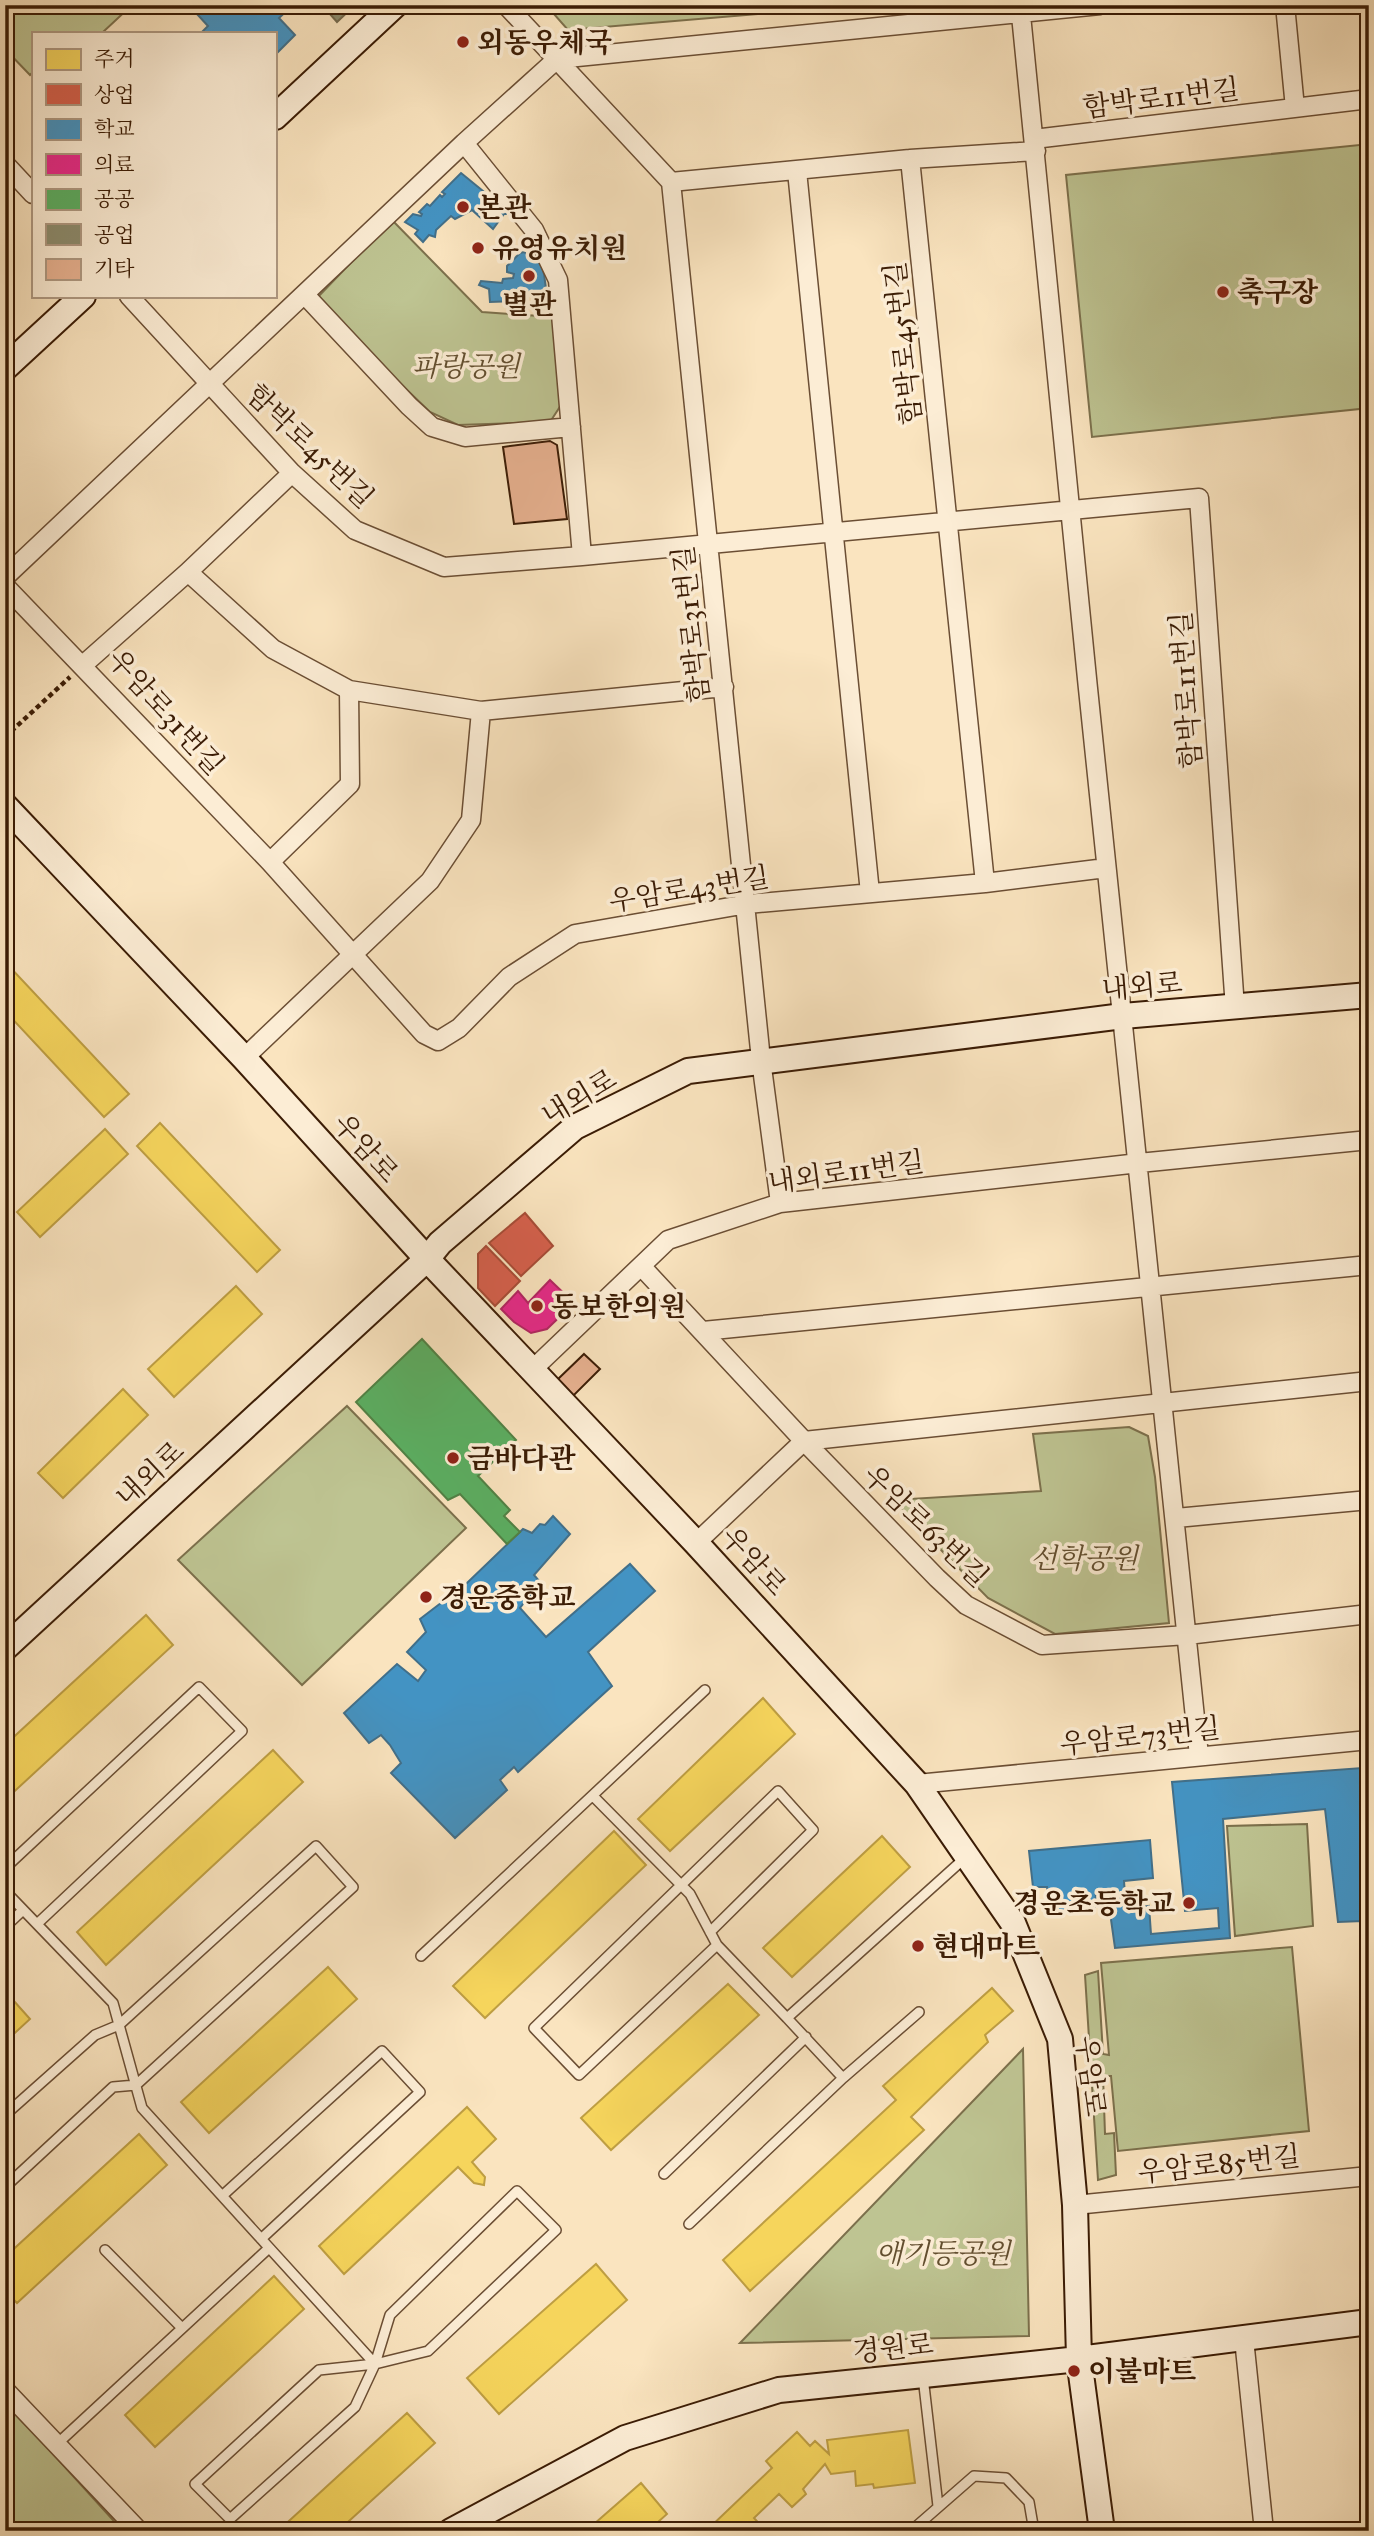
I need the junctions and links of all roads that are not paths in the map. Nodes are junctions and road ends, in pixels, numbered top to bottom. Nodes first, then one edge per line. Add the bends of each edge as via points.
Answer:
1 (395, 5) edge
2 (506, 5) edge
3 (1100, 5) edge
4 (1285, 5) edge
5 (1020, 9) edge
6 (557, 59) junction
7 (1369, 99) edge
8 (1295, 108) junction
9 (276, 116) edge
10 (464, 143) junction
11 (1035, 145) junction
12 (910, 159) junction
13 (6, 166) edge
14 (797, 171) junction
15 (671, 182) junction
16 (32, 193) edge
17 (305, 295) junction
18 (81, 298) edge
19 (131, 298) edge
20 (5, 368) edge
21 (210, 383) junction
22 (571, 427) junction
23 (292, 473) junction
24 (1071, 510) junction
25 (947, 521) junction
26 (833, 533) junction
27 (709, 544) junction
28 (582, 556) junction
29 (188, 572) junction
30 (5, 577) edge
31 (5, 586) edge
32 (83, 664) junction
33 (724, 687) junction
34 (349, 690) junction
35 (481, 711) junction
36 (5, 806) edge
37 (270, 862) junction
38 (1106, 868) junction
39 (985, 883) junction
40 (870, 893) junction
41 (747, 904) junction
42 (352, 955) junction
43 (1369, 995) edge
44 (1235, 1008) junction
45 (1123, 1016) junction
46 (244, 1058) junction
47 (761, 1060) junction
48 (1369, 1140) edge
49 (1139, 1163) junction
50 (780, 1203) junction
51 (427, 1259) junction
52 (1369, 1265) edge
53 (642, 1267) junction
54 (1151, 1286) junction
55 (702, 1331) junction
56 (532, 1370) junction
57 (1369, 1381) edge
58 (1163, 1404) junction
59 (804, 1441) junction
60 (1369, 1500) edge
61 (1176, 1518) junction
62 (696, 1543) junction
63 (1369, 1614) edge
64 (1187, 1635) junction
65 (5, 1648) edge
66 (705, 1690) dead end
67 (1369, 1740) edge
68 (1199, 1756) junction
69 (917, 1784) junction
70 (593, 1796) junction
71 (967, 1856) junction
72 (5, 1868) edge
73 (681, 1885) junction
74 (5, 1891) edge
75 (23, 1910) junction
76 (37, 1924) junction
77 (5, 1927) edge
78 (710, 1932) junction
79 (717, 1945) junction
80 (421, 1956) dead end
81 (919, 2012) dead end
82 (787, 2018) junction
83 (119, 2025) junction
84 (806, 2037) junction
85 (843, 2078) junction
86 (136, 2085) junction
87 (5, 2115) edge
88 (664, 2174) dead end
89 (1369, 2176) edge
90 (5, 2187) edge
91 (222, 2196) junction
92 (1075, 2204) junction
93 (689, 2224) dead end
94 (261, 2239) junction
95 (269, 2248) junction
96 (105, 2250) dead end
97 (1369, 2322) edge
98 (181, 2328) junction
99 (1244, 2339) junction
100 (1079, 2359) junction
101 (375, 2364) junction
102 (923, 2375) junction
103 (5, 2390) edge
104 (57, 2444) junction
105 (938, 2506) junction
106 (139, 2531) edge
107 (451, 2531) edge
108 (911, 2531) edge
109 (1034, 2531) edge
110 (1102, 2531) edge
111 (1264, 2531) edge

1 - 9 street
2 - 6 street
3 - 5 street
4 - 8 street
5 - 6 street
5 - 11 street
6 - 10 street
6 - 15 street
7 - 8 street, 함박로11번길
8 - 11 street, 함박로11번길
10 - 17 street
10 - 22 street via 534,230 558,280
11 - 12 street
11 - 24 street
12 - 14 street
12 - 25 street, 함박로45번길
13 - 16 street
14 - 15 street
14 - 26 street
15 - 27 street, 함박로31번길
17 - 21 street
17 - 22 street via 432,427 465,437
18 - 20 street
19 - 21 street, 함박로45번길
21 - 23 street, 함박로45번길
21 - 30 street, 함박로45번길
22 - 28 street
23 - 28 street, 함박로45번길 via 355,530 444,567
23 - 29 street, 우암로31번길
24 - 25 street, 함박로45번길
24 - 38 street
24 - 44 street, 함박로11번길 via 1199,498
25 - 26 street, 함박로45번길
25 - 39 street, 함박로45번길
26 - 27 street, 함박로45번길
26 - 40 street
27 - 28 street, 함박로45번길
27 - 33 street, 함박로31번길
29 - 32 street, 우암로31번길
29 - 34 street via 273,649
31 - 32 street
32 - 37 street, 우암로31번길
33 - 35 street
33 - 41 street, 함박로31번길
34 - 35 street
34 - 37 street via 350,783
35 - 42 street via 471,820 430,881
36 - 46 street, 우암로
37 - 42 street, 우암로31번길
38 - 39 street, 우암로43번길
38 - 45 street
39 - 40 street, 우암로43번길
40 - 41 street, 우암로43번길
41 - 42 street, 우암로43번길 via 575,934 509,977 459,1028 438,1041 424,1034
41 - 47 street, 함박로31번길
42 - 46 street
43 - 44 street, 내외로
44 - 45 street, 내외로
45 - 47 street, 내외로
45 - 49 street
46 - 51 street, 우암로
47 - 50 street, 함박로31번길
47 - 51 street, 내외로 via 688,1071 575,1127
48 - 49 street, 내외로11번길
49 - 50 street, 내외로11번길
49 - 54 street
50 - 53 street, 내외로11번길 via 668,1240
51 - 56 street, 우암로
51 - 65 street, 내외로
52 - 54 street
53 - 55 street, 우암로63번길
53 - 56 street, 내외로11번길
54 - 55 street
54 - 58 street
55 - 59 street, 우암로63번길
56 - 62 street, 우암로
57 - 58 street
58 - 59 street, 우암로63번길
58 - 61 street
59 - 62 street
59 - 64 street, 우암로63번길 via 966,1605 1042,1645
60 - 61 street
61 - 64 street
62 - 69 street, 우암로
63 - 64 street
64 - 68 street
66 - 70 lane
67 - 68 street, 우암로73번길
68 - 69 street, 우암로73번길
69 - 71 street, 우암로
70 - 73 lane
70 - 80 lane
71 - 82 lane
71 - 92 street, 우암로 via 1013,1923 1060,2039
72 - 76 lane via 199,1686 242,1731
73 - 78 lane
73 - 78 lane via 778,1791 813,1830
73 - 79 lane via 534,2028 579,2075
74 - 75 lane
75 - 76 lane
75 - 77 lane
76 - 83 lane via 113,2003
78 - 79 lane
79 - 82 lane
81 - 85 lane
82 - 84 lane
83 - 86 lane
83 - 86 lane via 316,1846 353,1887
83 - 87 lane via 95,2035
84 - 85 lane
84 - 88 lane
85 - 93 lane
86 - 90 lane via 113,2087
86 - 91 lane via 142,2108
89 - 92 street, 우암로85번길
91 - 94 lane
91 - 94 lane via 382,2051 421,2092
92 - 100 street, 우암로
94 - 95 lane
95 - 98 lane
95 - 101 lane
96 - 98 lane
97 - 99 street, 경원로
98 - 104 lane
99 - 100 street, 경원로
99 - 111 street
100 - 102 street, 경원로
100 - 110 street, 우암로
101 - 101 lane via 319,2370 195,2484 230,2519 355,2407
101 - 101 lane via 428,2351 556,2230 517,2191 390,2315
102 - 105 lane
102 - 107 street, 경원로 via 779,2390 625,2438
103 - 104 street
104 - 106 street
105 - 108 lane
105 - 109 lane via 974,2476 1006,2478 1029,2502

